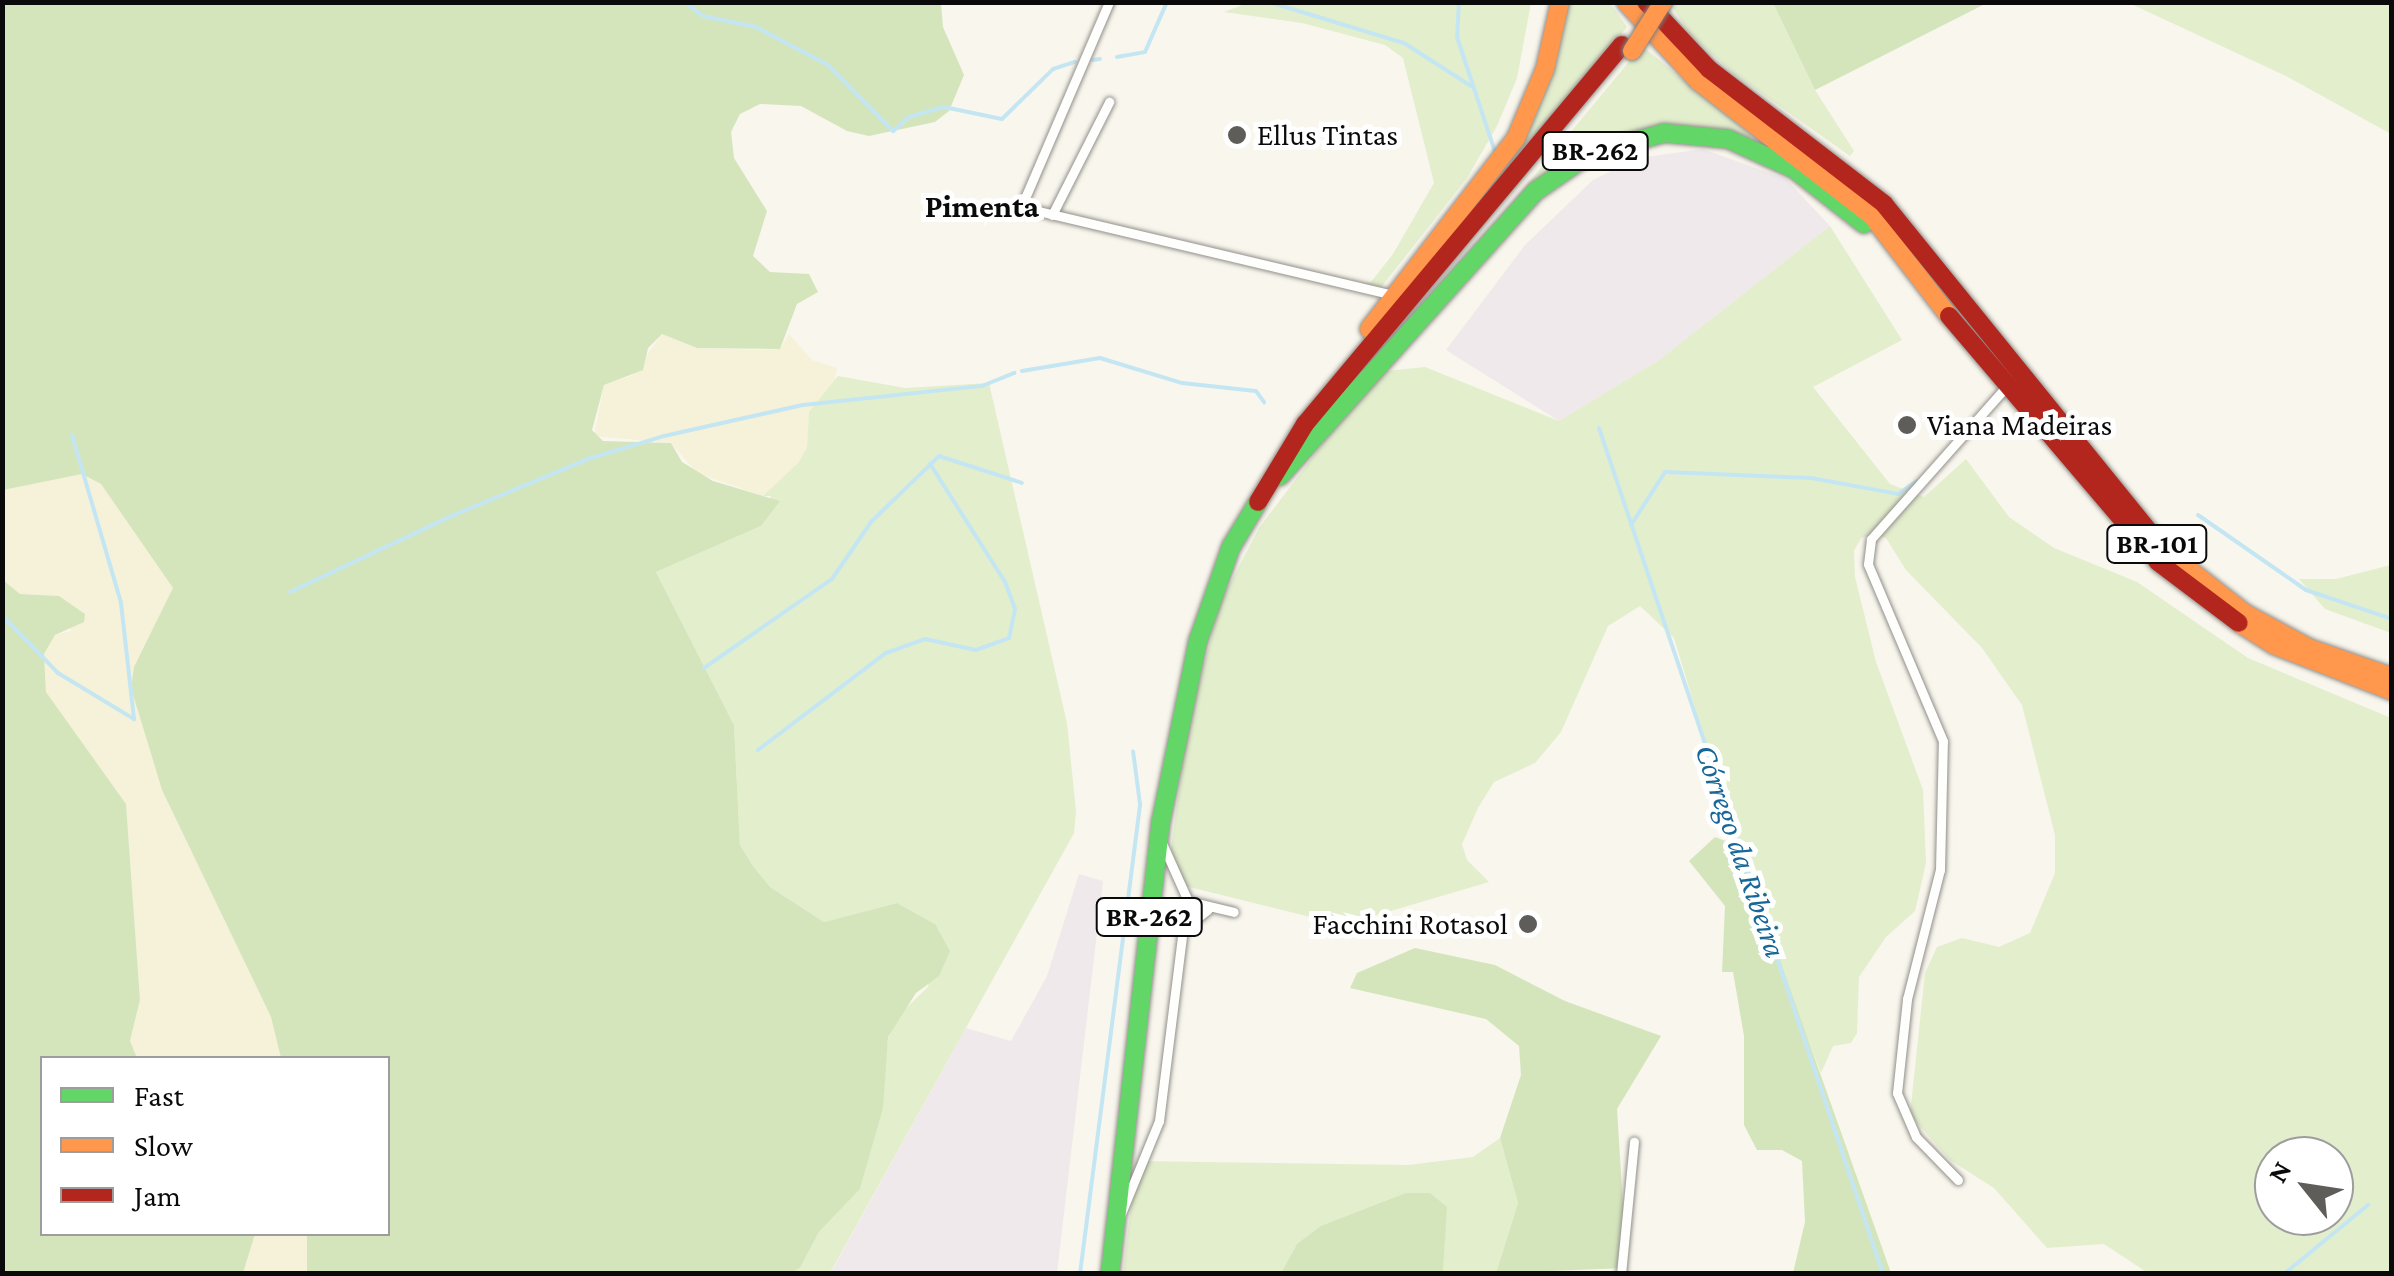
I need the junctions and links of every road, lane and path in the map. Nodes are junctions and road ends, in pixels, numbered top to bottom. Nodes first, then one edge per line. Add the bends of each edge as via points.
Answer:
1 (1109, 2) edge
2 (1560, 2) edge
3 (1626, 2) edge
4 (1648, 2) edge
5 (1662, 2) edge
6 (1627, 48) junction
7 (1108, 102) dead end
8 (1052, 215) junction
9 (1396, 295) junction
10 (1970, 342) junction
11 (2005, 388) junction
12 (1280, 477) junction
13 (1244, 517) junction
14 (1223, 568) junction
15 (2392, 677) edge
16 (2392, 692) edge
17 (1159, 836) junction
18 (1207, 910) junction
19 (1234, 912) dead end
20 (1634, 1142) dead end
21 (1958, 1180) dead end
22 (1115, 1222) junction
23 (1110, 1274) edge
24 (1621, 1274) edge

1 - 8 street via 1020,208
2 - 9 highway, BR-262 via 1541,82 1516,138
3 - 10 highway, BR-101 via 1698,81 1856,199
4 - 6 highway, BR-262
4 - 15 highway, BR-101 via 1709,69 1884,204 2127,513 2168,555 2246,614 2309,648
5 - 6 highway, BR-262, bridge
6 - 12 highway, BR-262
6 - 13 highway, BR-262 via 1304,424
7 - 8 street
8 - 9 street
9 - 13 highway, BR-262 via 1292,432
10 - 11 highway, BR-101
10 - 12 highway, BR-262 via 1866,226 1794,169 1712,135 1633,138 1578,159 1536,191
11 - 16 highway, BR-101 via 2136,542 2204,600 2304,659
11 - 21 street via 1871,539 1868,564 1944,741 1940,870 1907,998 1898,1094 1916,1137
12 - 14 highway, BR-262
13 - 14 highway, BR-262
14 - 17 highway, BR-262 via 1186,688
17 - 18 street via 1188,901
17 - 22 highway, BR-262
18 - 19 street
18 - 22 street via 1183,930 1159,1121 1140,1181
20 - 24 street
22 - 23 highway, BR-262

